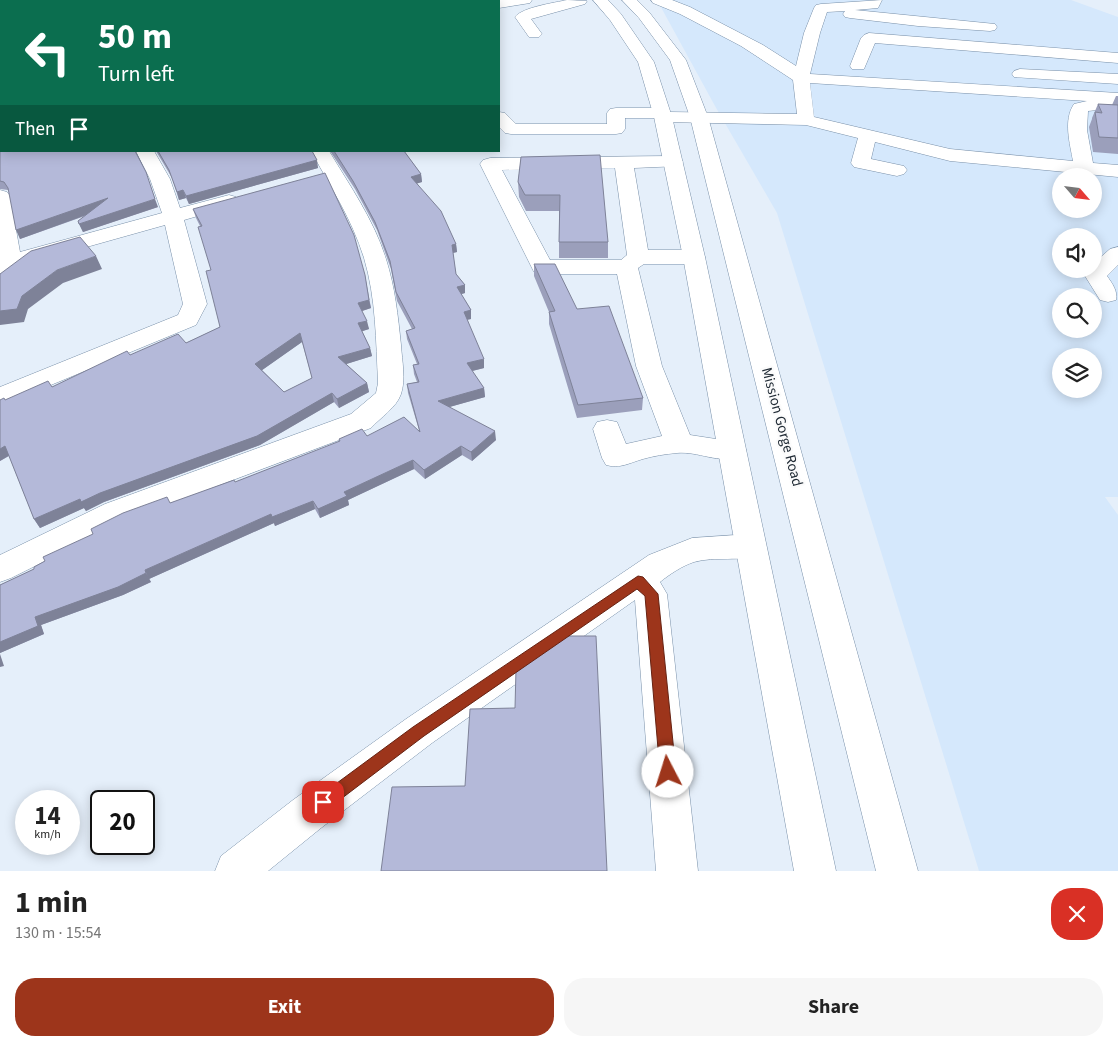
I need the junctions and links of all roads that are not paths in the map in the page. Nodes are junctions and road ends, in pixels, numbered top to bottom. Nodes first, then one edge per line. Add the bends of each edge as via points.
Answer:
1 (525, 0) edge
2 (595, 0) edge
3 (600, 0) edge
4 (629, 0) edge
5 (658, 0) edge
6 (875, 0) edge
7 (577, 1) edge
8 (500, 4) edge
9 (820, 10) junction
10 (990, 27) dead end
11 (534, 34) dead end
12 (1118, 58) edge
13 (858, 66) junction
14 (877, 67) dead end
15 (803, 73) junction
16 (1002, 73) dead end
17 (1118, 79) edge
18 (1118, 98) edge
19 (1118, 104) edge
20 (662, 115) junction
21 (699, 117) junction
22 (500, 118) edge
23 (806, 120) junction
24 (868, 135) junction
25 (146, 152) edge
26 (624, 162) junction
27 (673, 162) junction
28 (321, 167) edge
29 (1084, 168) joint
30 (897, 170) dead end
31 (1102, 170) edge
32 (1118, 171) edge
33 (0, 196) edge
34 (248, 196) edge
35 (173, 216) junction
36 (1118, 254) edge
37 (694, 257) junction
38 (633, 262) junction
39 (6, 264) edge
40 (1108, 295) dead end
41 (0, 397) edge
42 (607, 429) dead end
43 (679, 443) junction
44 (732, 450) junction
45 (751, 546) junction
46 (1, 567) edge
47 (638, 581) junction
48 (236, 871) edge
49 (677, 871) edge
50 (815, 871) edge
51 (897, 871) edge

1 - 8 main road
2 - 7 main road
3 - 20 main road via 616,17 646,62
4 - 21 main road, Mission Gorge Road via 678,60
5 - 15 main road via 755,46
6 - 9 main road via 874,5
7 - 11 main road via 522,17
9 - 10 main road
9 - 15 main road
12 - 13 main road via 869,38
13 - 14 main road
13 - 15 main road
15 - 18 main road via 814,78
15 - 23 main road
16 - 17 main road
19 - 29 main road via 1080,108 1078,132
20 - 21 main road
20 - 22 main road via 616,113 616,129 511,129
20 - 27 main road
21 - 23 main road
21 - 51 main road, Mission Gorge Road
23 - 24 main road
24 - 29 main road via 950,156
24 - 30 main road via 861,163
25 - 35 main road via 160,179
26 - 27 main road
26 - 38 main road
26 - 38 main road via 490,164 542,267
27 - 37 main road
28 - 46 main road via 347,194 370,244 385,304 391,383 388,396 361,421 116,512
31 - 32 main road
33 - 39 main road
34 - 35 main road
35 - 39 main road
35 - 41 main road via 195,304 188,320
36 - 40 main road via 1096,276
37 - 38 main road
37 - 44 main road
38 - 43 main road via 649,366
42 - 43 main road via 616,458 641,449
43 - 44 main road
44 - 45 main road
45 - 47 main road via 692,550 660,564
45 - 50 main road
47 - 48 main road via 419,732
47 - 49 main road via 652,594

